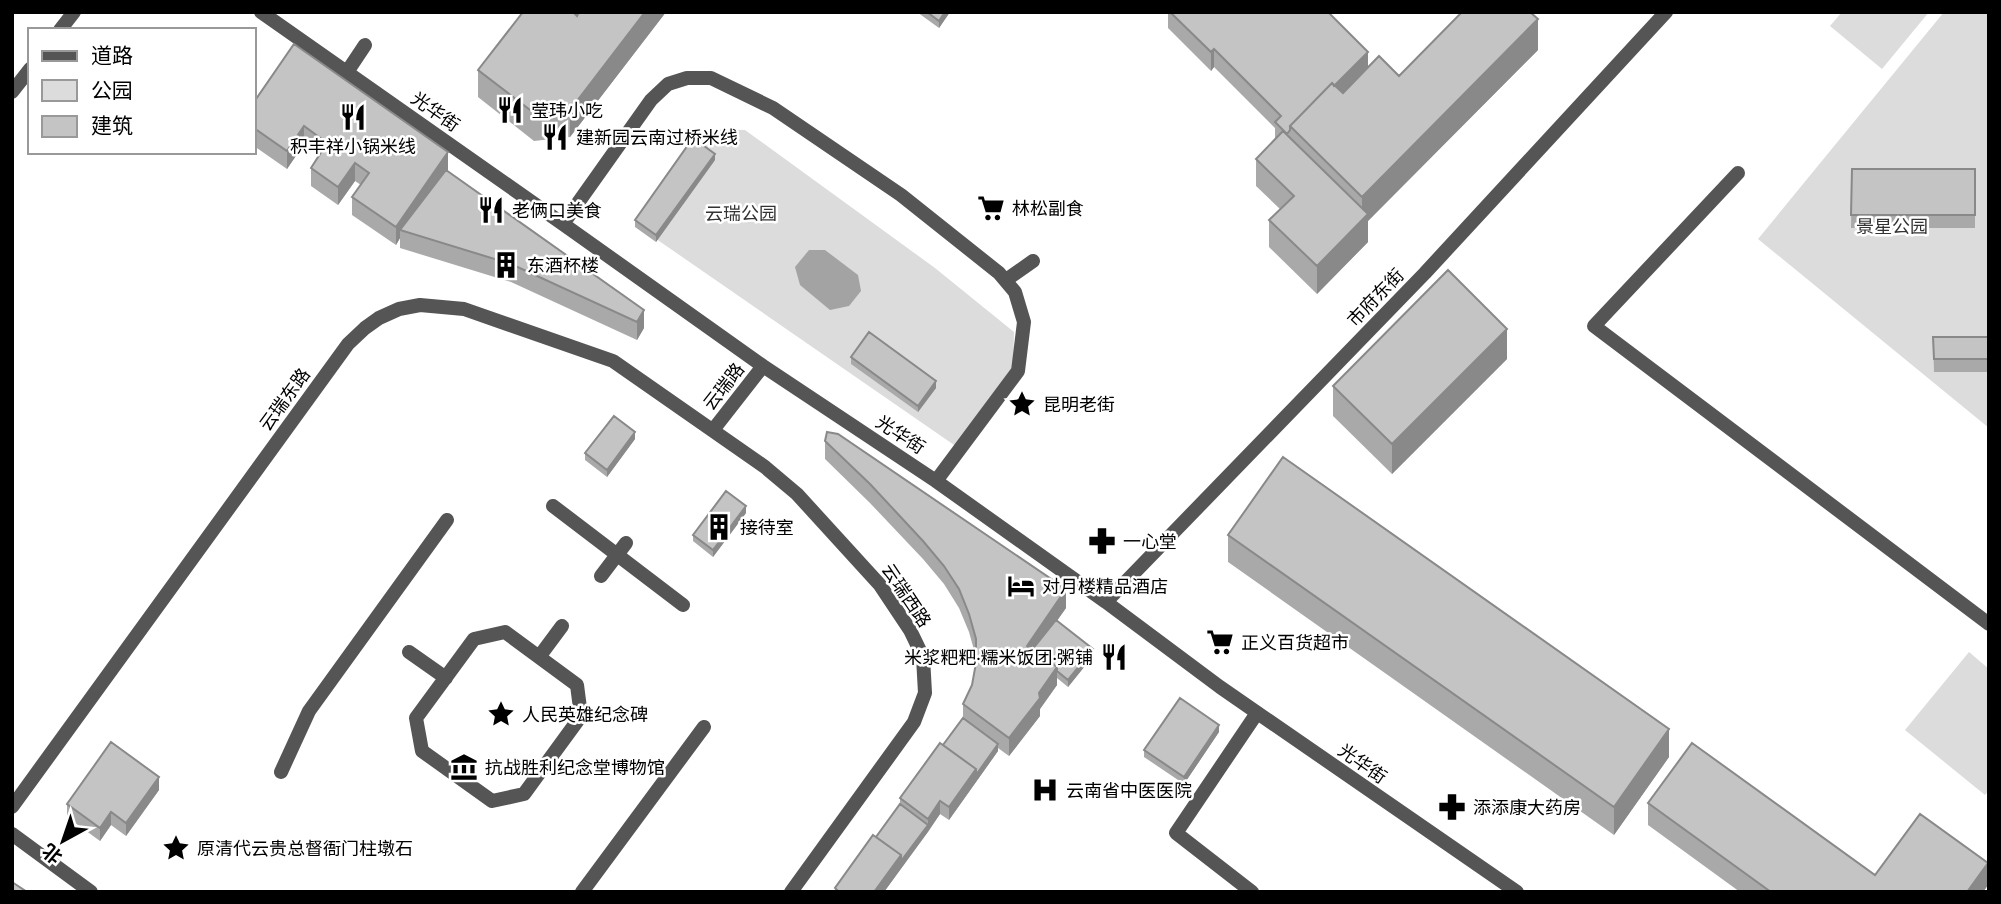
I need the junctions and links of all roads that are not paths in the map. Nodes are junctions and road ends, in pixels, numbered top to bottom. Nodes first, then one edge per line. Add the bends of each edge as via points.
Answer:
1 (74, 12) edge
2 (261, 12) edge
3 (1666, 12) edge
4 (62, 28) edge
5 (365, 45) dead end
6 (28, 72) edge
7 (346, 72) junction
8 (12, 92) edge
9 (1738, 173) dead end
10 (563, 223) junction
11 (1033, 261) dead end
12 (1006, 280) junction
13 (763, 366) junction
14 (713, 430) junction
15 (936, 481) junction
16 (553, 506) dead end
17 (447, 520) dead end
18 (622, 549) junction
19 (601, 576) dead end
20 (1106, 602) junction
21 (683, 605) dead end
22 (1989, 624) edge
23 (562, 626) dead end
24 (409, 652) dead end
25 (538, 657) junction
26 (446, 678) junction
27 (1257, 713) junction
28 (704, 727) dead end
29 (281, 772) dead end
30 (12, 807) edge
31 (12, 834) edge
32 (92, 892) edge
33 (582, 892) edge
34 (791, 892) edge
35 (1252, 892) edge
36 (1517, 892) edge

1 - 4 street
2 - 7 street, 光华街
3 - 20 street, 市府东街 via 1425,273
5 - 7 street
6 - 8 street
7 - 10 street, 光华街
9 - 22 street via 1594,326
10 - 12 street via 651,100 668,85 687,78 711,78 773,108 817,137 901,195
10 - 13 street, 光华街
11 - 12 street
12 - 15 street via 1015,292 1024,322 1018,371
13 - 14 street, 云瑞路
13 - 15 street, 光华街
14 - 30 street, 云瑞东路 via 613,361 464,309 420,305 379,318 348,344
14 - 34 street, 云瑞西路 via 765,467 822,521 880,585 923,657 925,693 914,722
15 - 20 street, 光华街
16 - 18 street
17 - 29 street via 309,711
18 - 19 street
18 - 21 street
20 - 27 street, 光华街
23 - 25 street
24 - 26 street
25 - 26 street via 505,632 474,639
25 - 26 street via 577,685 581,716 524,794 492,802 422,751 416,718
27 - 35 street via 1175,833
27 - 36 street, 光华街
28 - 33 street
31 - 32 street

